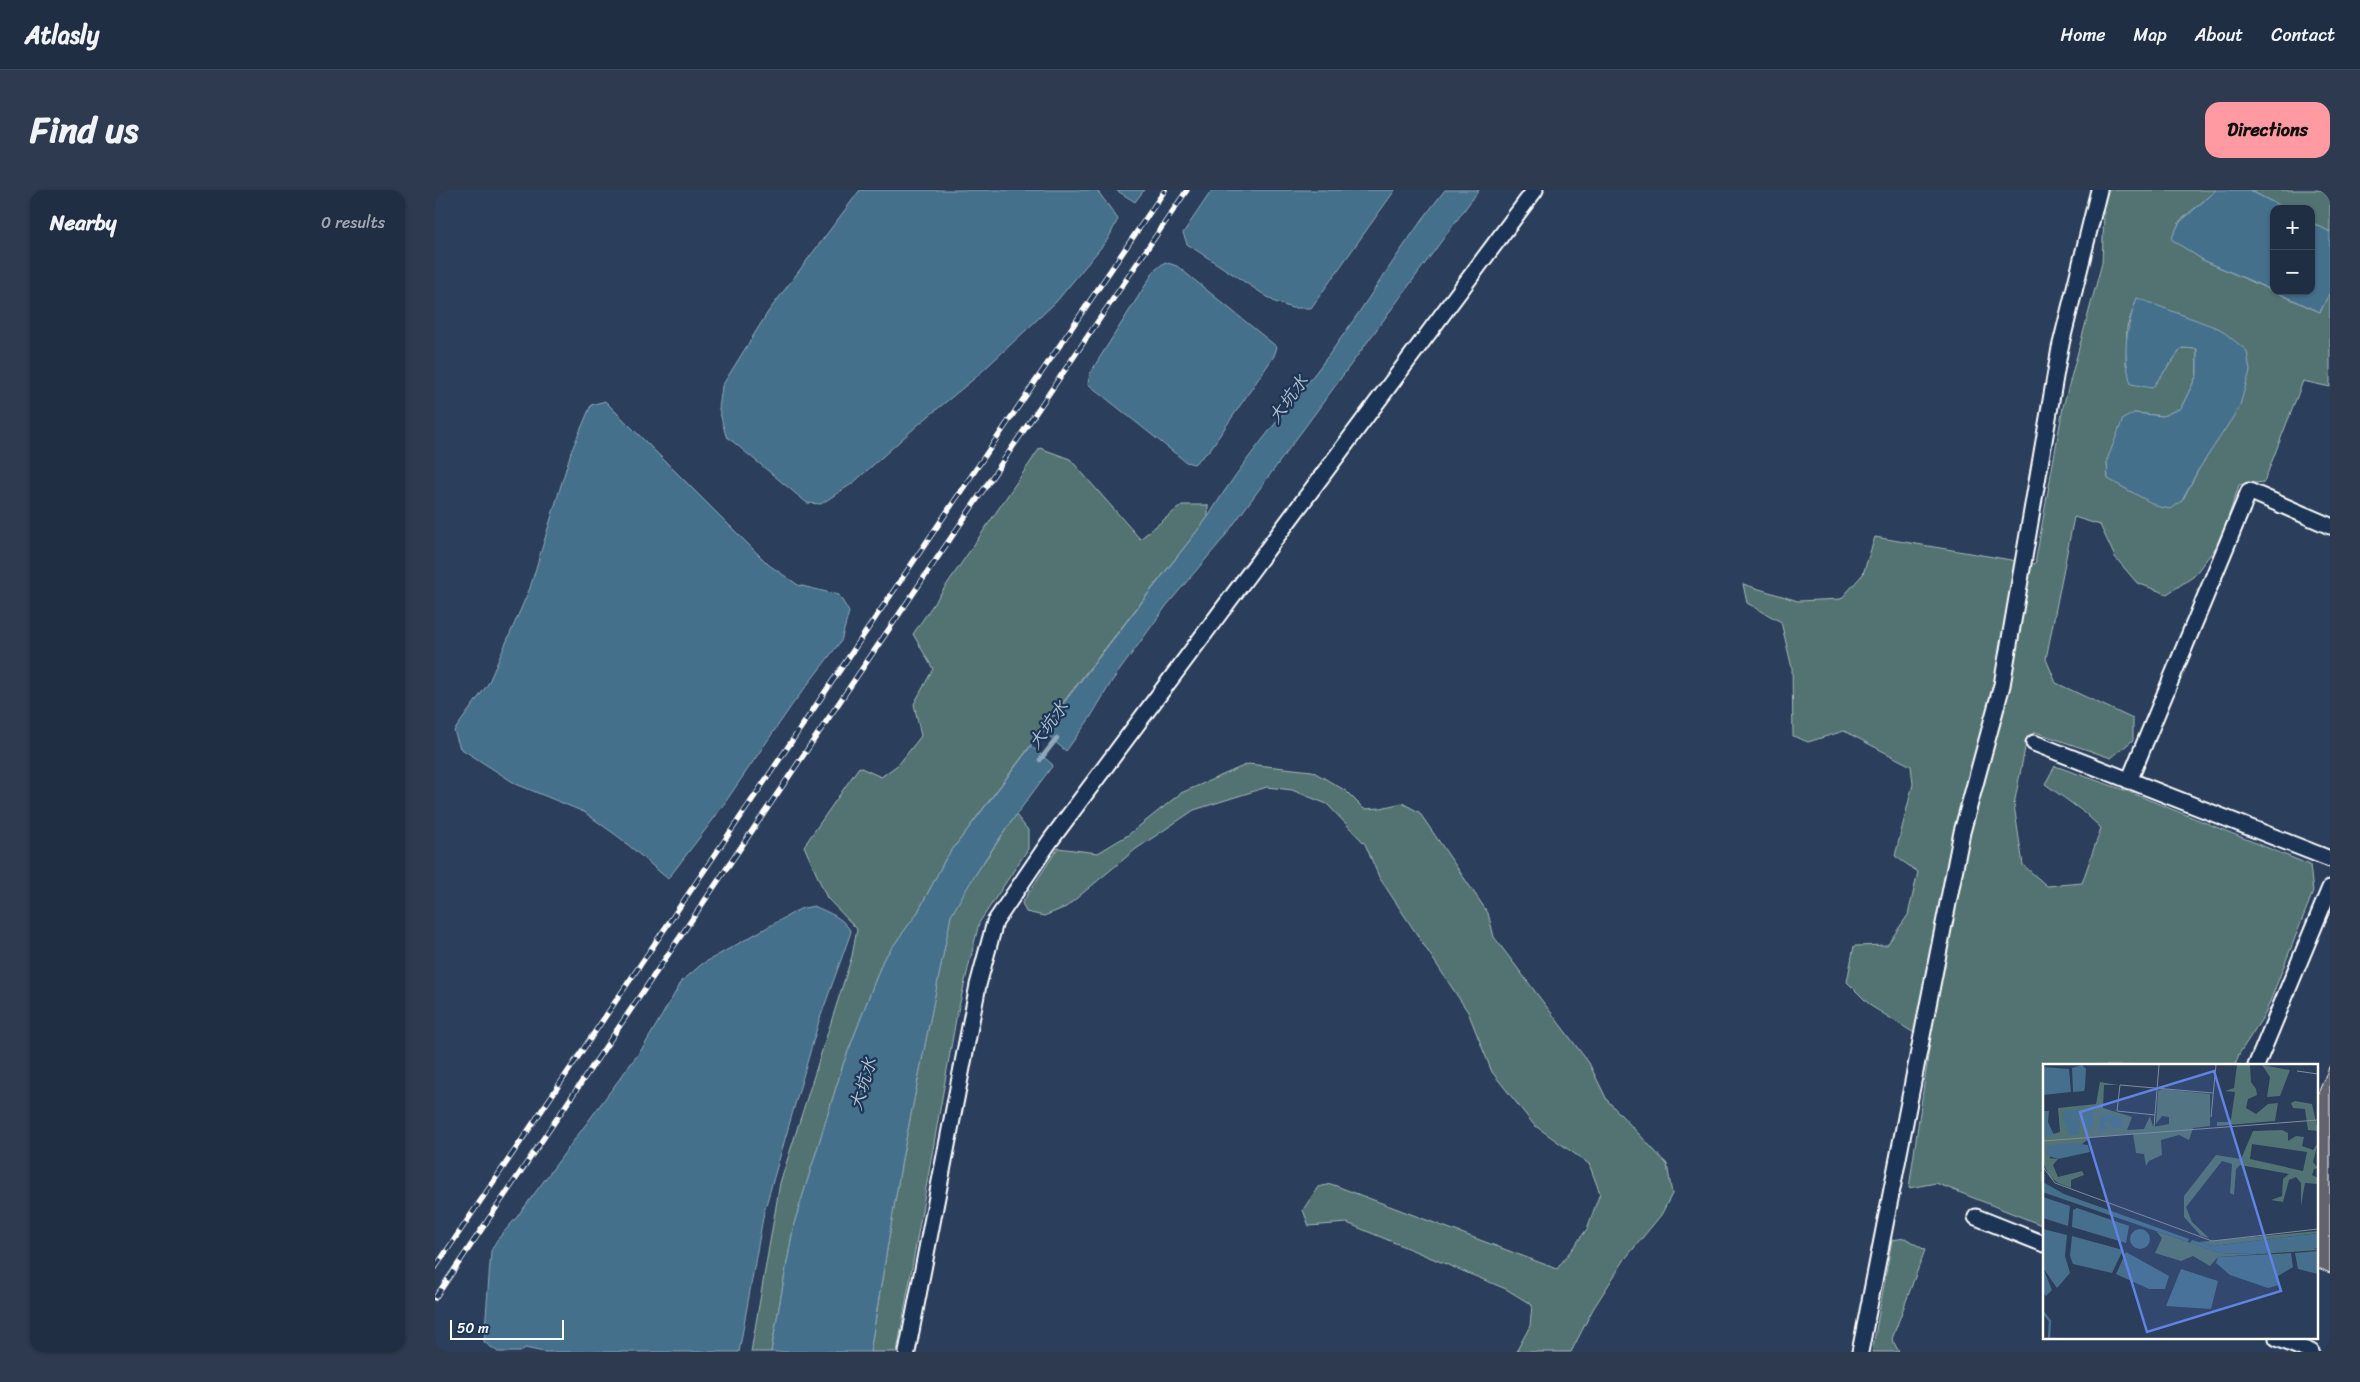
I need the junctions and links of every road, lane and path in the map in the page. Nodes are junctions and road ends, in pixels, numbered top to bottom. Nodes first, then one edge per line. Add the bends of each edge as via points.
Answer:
1 (1535, 190) edge
2 (2099, 190) edge
3 (2330, 526) edge
4 (2034, 743) dead end
5 (2129, 781) junction
6 (2330, 859) edge
7 (2330, 888) edge
8 (2257, 1064) edge
9 (1976, 1217) dead end
10 (2043, 1244) edge
11 (2282, 1340) edge
12 (907, 1352) edge
13 (1860, 1352) edge
14 (2311, 1352) edge

1 - 12 street via 1062,826 995,922 978,985
2 - 13 street via 2060,348 2002,685 1962,832
3 - 5 street via 2249,492
4 - 5 street
5 - 6 street
7 - 8 street
9 - 10 street
11 - 14 street

